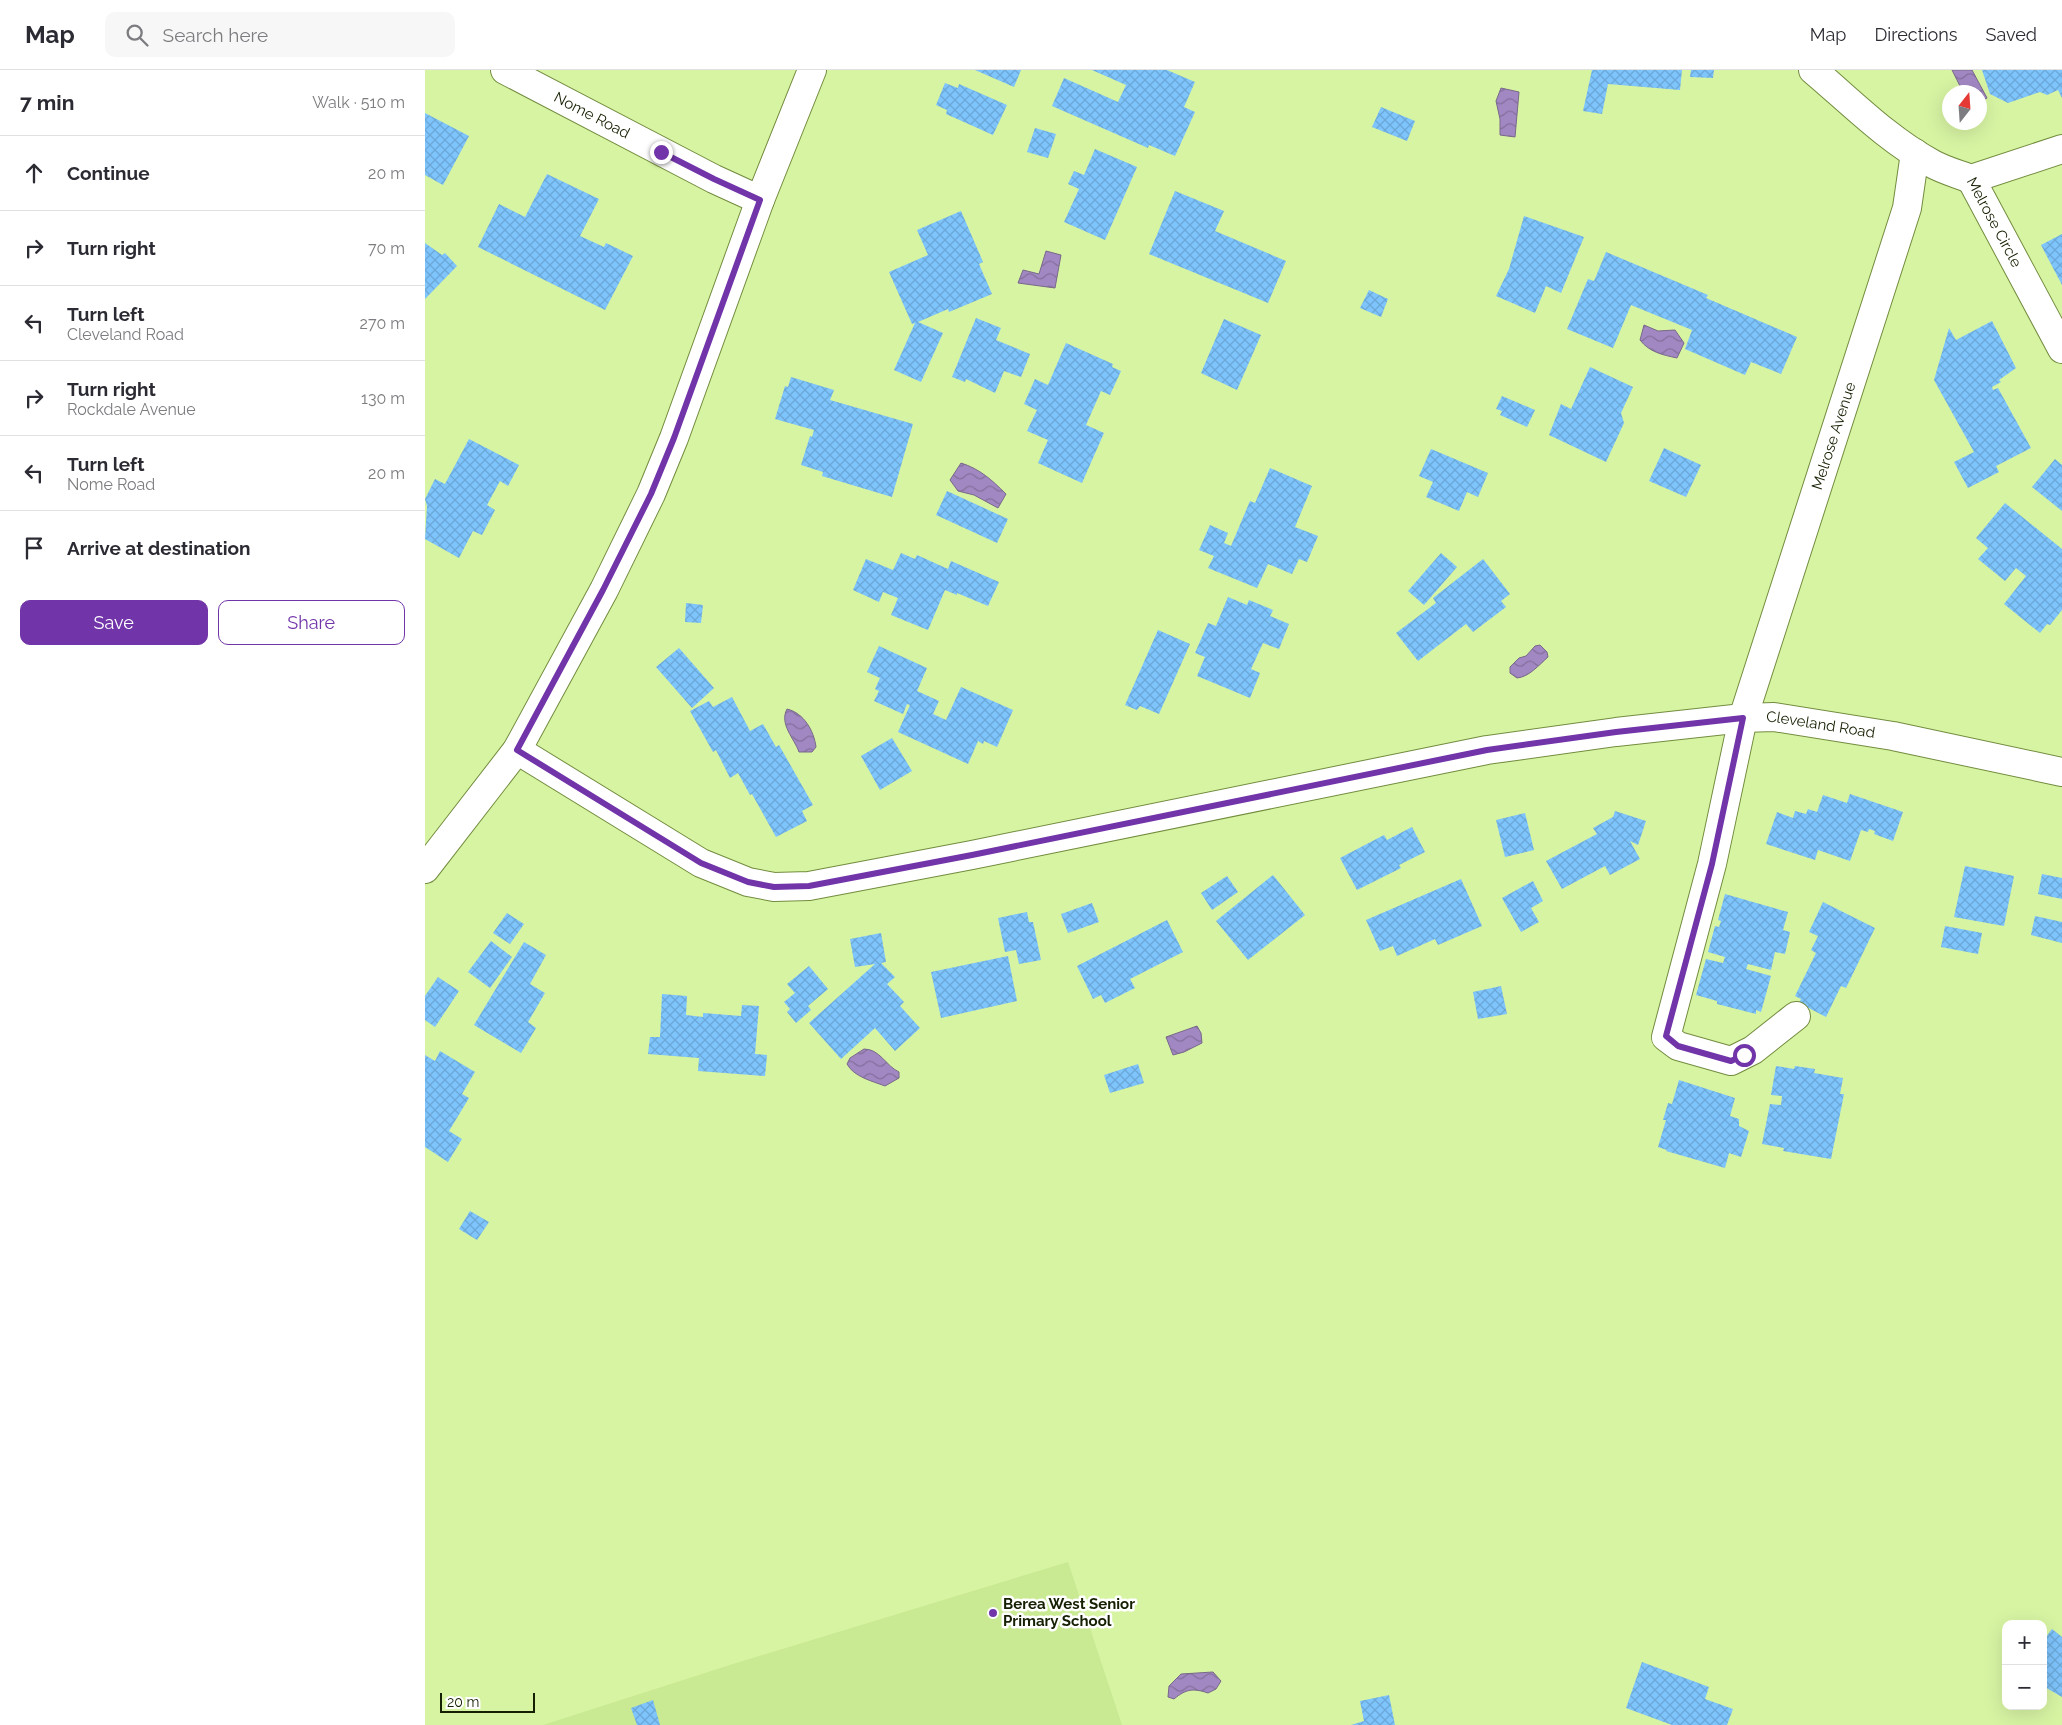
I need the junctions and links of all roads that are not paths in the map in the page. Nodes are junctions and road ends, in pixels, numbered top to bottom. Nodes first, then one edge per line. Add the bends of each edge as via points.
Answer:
1 (505, 70) edge
2 (811, 70) edge
3 (1813, 70) edge
4 (2062, 149) edge
5 (1915, 153) junction
6 (1971, 179) junction
7 (760, 200) junction
8 (2062, 350) edge
9 (1743, 718) junction
10 (517, 750) junction
11 (2062, 772) edge
12 (425, 870) edge
13 (1796, 1016) dead end

1 - 7 street, Nome Road
2 - 7 street
3 - 5 street via 1895,140
4 - 6 street, Melrose Circle
5 - 6 street
5 - 9 street, Melrose Avenue via 1907,208
6 - 8 street, Melrose Circle
7 - 10 street via 651,494
9 - 10 street, Cleveland Road via 1487,750 972,855 809,886 774,887 748,882 701,863
9 - 11 street, Cleveland Road via 1774,717 1893,736
9 - 13 street, Melrose Avenue via 1712,864 1666,1036 1678,1046 1731,1061 1753,1050
10 - 12 street

